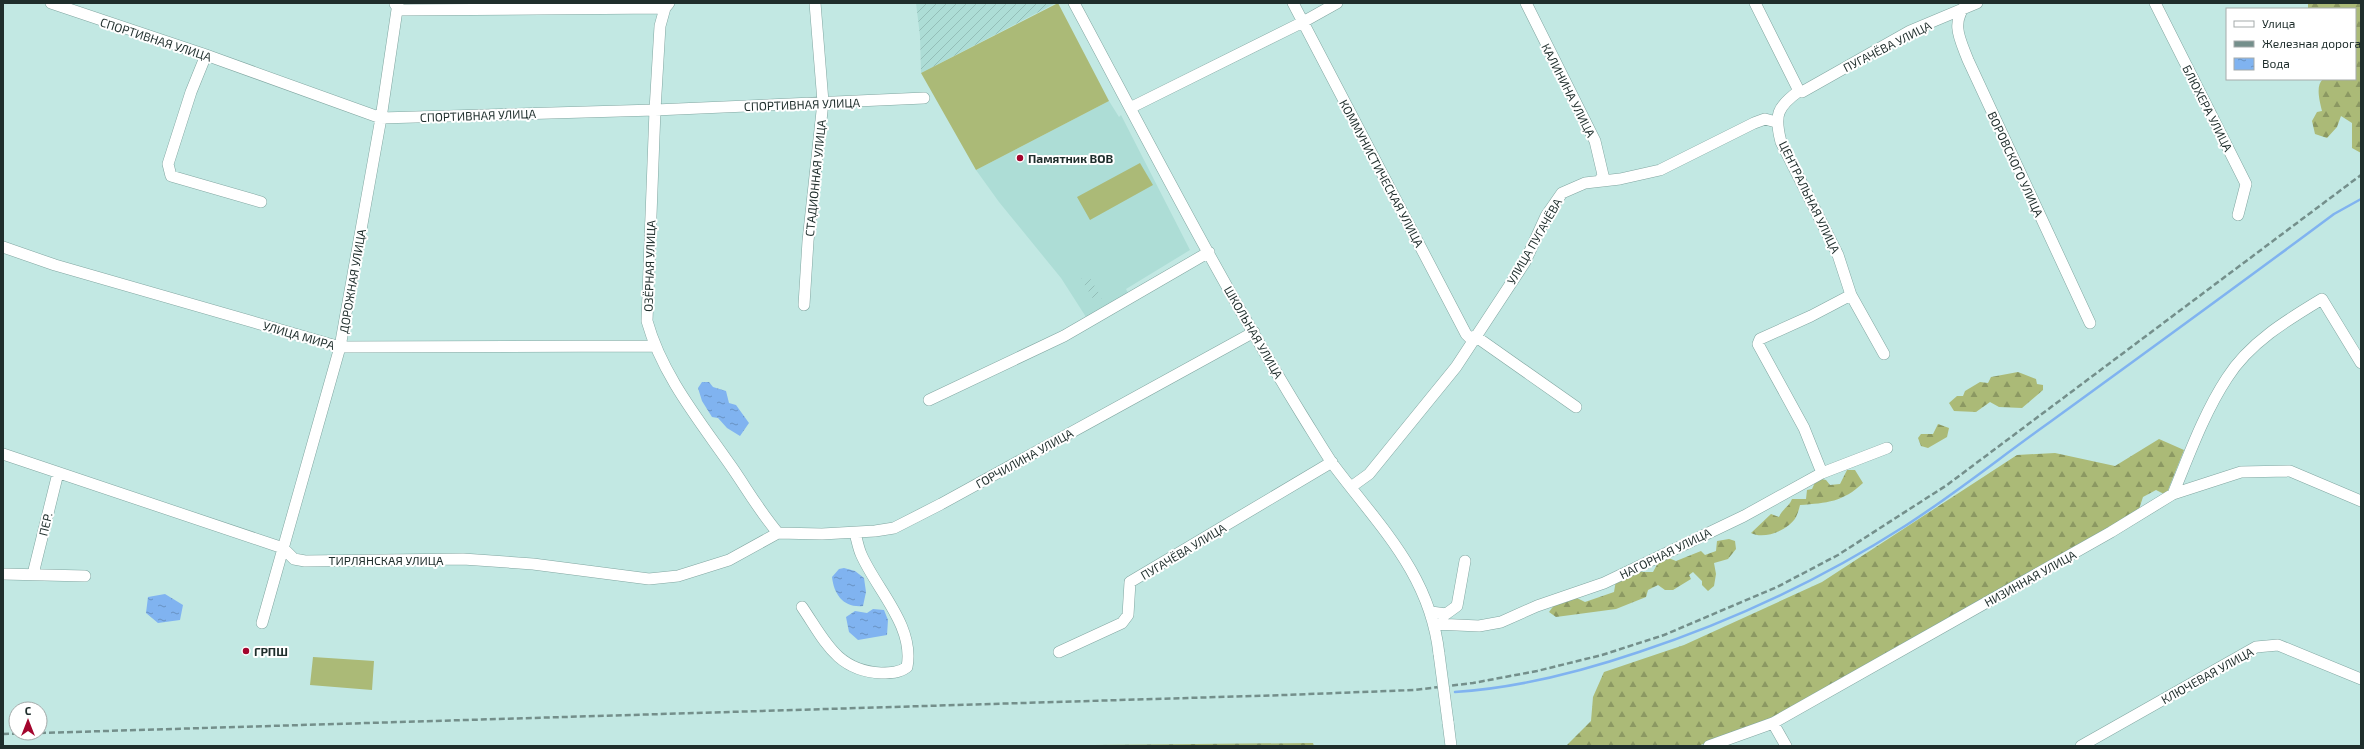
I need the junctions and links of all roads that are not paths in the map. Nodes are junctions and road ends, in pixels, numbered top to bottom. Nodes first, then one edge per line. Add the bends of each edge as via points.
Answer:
1 (51, 3) edge
2 (815, 3) edge
3 (1074, 3) edge
4 (1293, 3) edge
5 (1336, 3) edge
6 (1526, 3) edge
7 (1755, 3) edge
8 (1967, 3) edge
9 (1977, 3) edge
10 (2155, 3) edge
11 (397, 5) edge
12 (667, 6) edge
13 (1959, 12) junction
14 (1303, 22) junction
15 (206, 55) junction
16 (1800, 91) junction
17 (924, 98) dead end
18 (823, 102) junction
19 (1130, 108) junction
20 (655, 110) junction
21 (381, 118) junction
22 (1776, 122) junction
23 (1600, 180) junction
24 (262, 202) dead end
25 (2238, 215) dead end
26 (3, 247) edge
27 (1209, 252) junction
28 (1851, 294) junction
29 (804, 305) dead end
30 (2090, 323) dead end
31 (1254, 332) junction
32 (1474, 338) junction
33 (654, 346) junction
34 (340, 347) junction
35 (1884, 354) dead end
36 (2361, 363) edge
37 (929, 400) dead end
38 (1576, 407) dead end
39 (1887, 448) dead end
40 (3, 454) edge
41 (1332, 462) junction
42 (58, 473) junction
43 (1822, 473) junction
44 (1351, 487) junction
45 (2173, 494) junction
46 (2361, 501) edge
47 (778, 533) junction
48 (855, 533) junction
49 (283, 548) junction
50 (1465, 561) dead end
51 (3, 574) edge
52 (33, 574) junction
53 (85, 576) dead end
54 (802, 607) dead end
55 (1431, 612) junction
56 (262, 623) dead end
57 (1435, 624) junction
58 (1059, 652) dead end
59 (2361, 679) edge
60 (1773, 723) junction
61 (1451, 746) edge
62 (1709, 746) edge
63 (1786, 746) edge
64 (2081, 746) edge

1 - 15 street, СПОРТИВНАЯ УЛИЦА
2 - 18 street, СТАДИОННАЯ УЛИЦА
3 - 19 street, ШКОЛЬНАЯ УЛИЦА
4 - 14 street, КОММУНИСТИЧЕСКАЯ УЛИЦА
5 - 14 street
6 - 23 street, КАЛИНИНА УЛИЦА via 1595,140 1603,174
7 - 16 street
8 - 13 street
9 - 13 street, ПУГАЧЁВА УЛИЦА
10 - 25 street, БЛЮХЕРА УЛИЦА via 2246,184
11 - 12 street
11 - 21 street, ДОРОЖНАЯ УЛИЦА
12 - 20 street, ОЗЁРНАЯ УЛИЦА via 660,26
13 - 16 street, ПУГАЧЁВА УЛИЦА via 1910,31
13 - 30 street, ВОРОВСКОГО УЛИЦА via 1957,31 1968,60
14 - 19 street
14 - 32 street, КОММУНИСТИЧЕСКАЯ УЛИЦА via 1466,334
15 - 21 street, СПОРТИВНАЯ УЛИЦА
15 - 24 street via 190,92 168,164 171,176
16 - 22 street via 1784,102
17 - 18 street, СПОРТИВНАЯ УЛИЦА via 883,102
18 - 20 street, СПОРТИВНАЯ УЛИЦА
18 - 29 street, СТАДИОННАЯ УЛИЦА
19 - 27 street, ШКОЛЬНАЯ УЛИЦА
20 - 21 street, СПОРТИВНАЯ УЛИЦА
20 - 33 street, ОЗЁРНАЯ УЛИЦА via 646,294 647,321
21 - 34 street, ДОРОЖНАЯ УЛИЦА
22 - 23 street, УЛИЦА ПУГАЧЁВА via 1765,119 1754,123 1660,170 1620,180
22 - 28 street, ЦЕНТРАЛЬНАЯ УЛИЦА via 1781,142 1838,255
23 - 32 street, УЛИЦА ПУГАЧЁВА via 1571,188 1556,201 1546,216 1525,262
26 - 34 street, УЛИЦА МИРА via 54,266
27 - 31 street, ШКОЛЬНАЯ УЛИЦА
27 - 37 street via 1064,336
28 - 35 street, ЦЕНТРАЛЬНАЯ УЛИЦА
28 - 43 street via 1760,339 1758,344 1804,428
31 - 41 street, ШКОЛЬНАЯ УЛИЦА
31 - 48 street, ГОРЧИЛИНА УЛИЦА via 915,518 894,528
32 - 38 street, КОММУНИСТИЧЕСКАЯ УЛИЦА
32 - 44 street, УЛИЦА ПУГАЧЁВА via 1439,390 1369,474
33 - 34 street, УЛИЦА МИРА
33 - 47 street, ОЗЁРНАЯ УЛИЦА via 684,400 732,467 759,511
34 - 49 street, ДОРОЖНАЯ УЛИЦА
36 - 45 street via 2322,299 2295,315 2262,339 2227,377
39 - 43 street, НАГОРНАЯ УЛИЦА
40 - 42 street, ТИРЛЯНСКАЯ УЛИЦА
41 - 44 street, ШКОЛЬНАЯ УЛИЦА
41 - 58 street, ПУГАЧЁВА УЛИЦА via 1130,582 1128,615 1122,623
42 - 49 street, ТИРЛЯНСКАЯ УЛИЦА
42 - 52 street, ПЕР.
43 - 57 street, НАГОРНАЯ УЛИЦА via 1744,516 1604,582 1501,622 1479,626
44 - 55 street, ШКОЛЬНАЯ УЛИЦА via 1402,554
45 - 46 street, НИЗИННАЯ УЛИЦА via 2242,472 2290,471
45 - 60 street, НИЗИННАЯ УЛИЦА via 2111,532
47 - 48 street, ГОРЧИЛИНА УЛИЦА
47 - 49 street, ТИРЛЯНСКАЯ УЛИЦА via 729,560 678,576 649,579 533,564 463,559 306,561 294,559
48 - 54 street via 861,554 903,634 909,660 907,667 891,673 874,673 853,667 836,657
49 - 56 street, ДОРОЖНАЯ УЛИЦА
50 - 55 street via 1457,606 1446,614
51 - 52 street
52 - 53 street
55 - 57 street, ШКОЛЬНАЯ УЛИЦА
57 - 61 street, ШКОЛЬНАЯ УЛИЦА, bridge
59 - 64 street, КЛЮЧЕВАЯ УЛИЦА via 2278,645 2256,647
60 - 62 street, НИЗИННАЯ УЛИЦА
60 - 63 street

